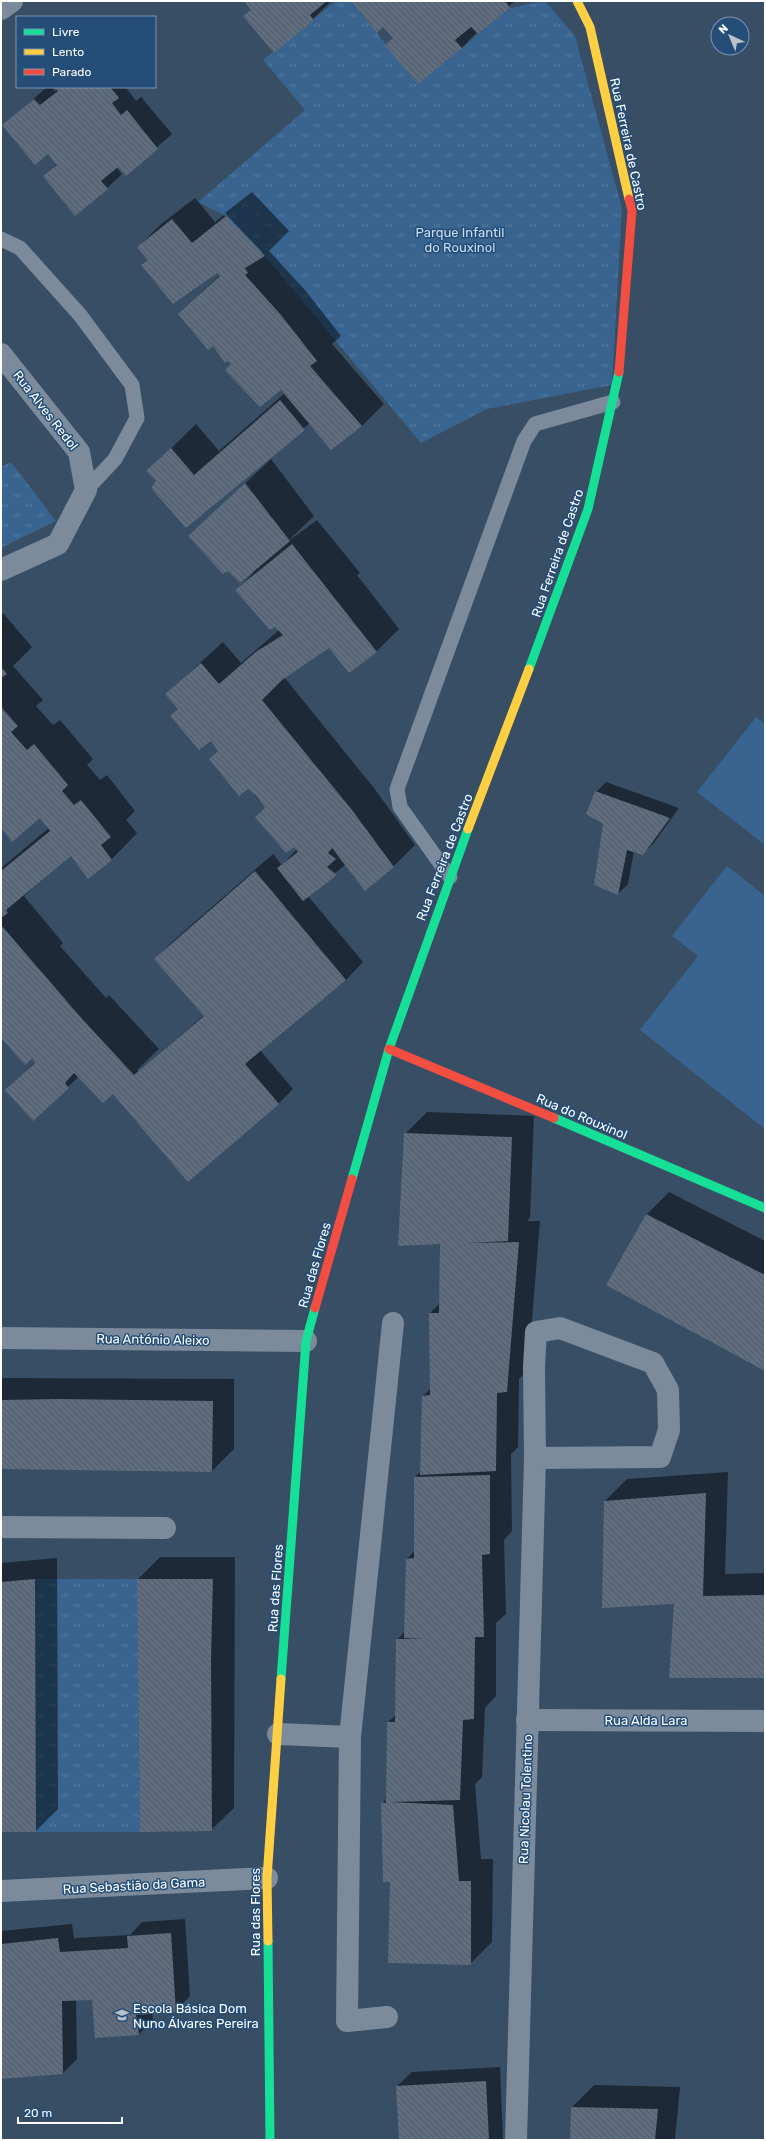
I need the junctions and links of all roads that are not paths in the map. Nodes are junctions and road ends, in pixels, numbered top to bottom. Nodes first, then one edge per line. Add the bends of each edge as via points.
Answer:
1 (12, 1) edge
2 (578, 1) edge
3 (1, 9) edge
4 (1, 239) edge
5 (1, 354) edge
6 (613, 402) junction
7 (86, 490) junction
8 (1, 570) edge
9 (450, 877) junction
10 (389, 1050) junction
11 (765, 1208) edge
12 (393, 1323) dead end
13 (1, 1338) edge
14 (306, 1341) junction
15 (535, 1458) junction
16 (1, 1526) edge
17 (165, 1528) dead end
18 (527, 1720) junction
19 (765, 1720) edge
20 (278, 1734) junction
21 (350, 1737) junction
22 (267, 1878) junction
23 (1, 1891) edge
24 (387, 2017) dead end
25 (270, 2140) edge
26 (516, 2140) edge

1 - 3 street
2 - 6 main road, Rua Ferreira de Castro via 590,27 632,211 621,365
4 - 7 lane via 20,248 80,315 132,385 137,418 115,459
5 - 7 street, Rua Alves Redol via 79,452
6 - 9 main road, Rua Ferreira de Castro via 588,509
6 - 9 lane via 535,424 524,440 398,789 400,807
7 - 8 street via 58,544
9 - 10 main road, Rua Ferreira de Castro
10 - 11 main road, Rua do Rouxinol
10 - 14 main road, Rua das Flores
12 - 21 street
13 - 14 street, Rua António Aleixo
14 - 20 main road, Rua das Flores
15 - 15 street, Rua Nicolau Tolentino via 660,1458 669,1430 668,1390 653,1363 560,1328 536,1332
15 - 18 street, Rua Nicolau Tolentino
16 - 17 street
18 - 19 street, Rua Alda Lara
18 - 26 street, Rua Nicolau Tolentino
20 - 21 street
20 - 22 main road, Rua das Flores
21 - 24 street via 347,2021
22 - 23 street, Rua Sebastião da Gama
22 - 25 main road, Rua das Flores

